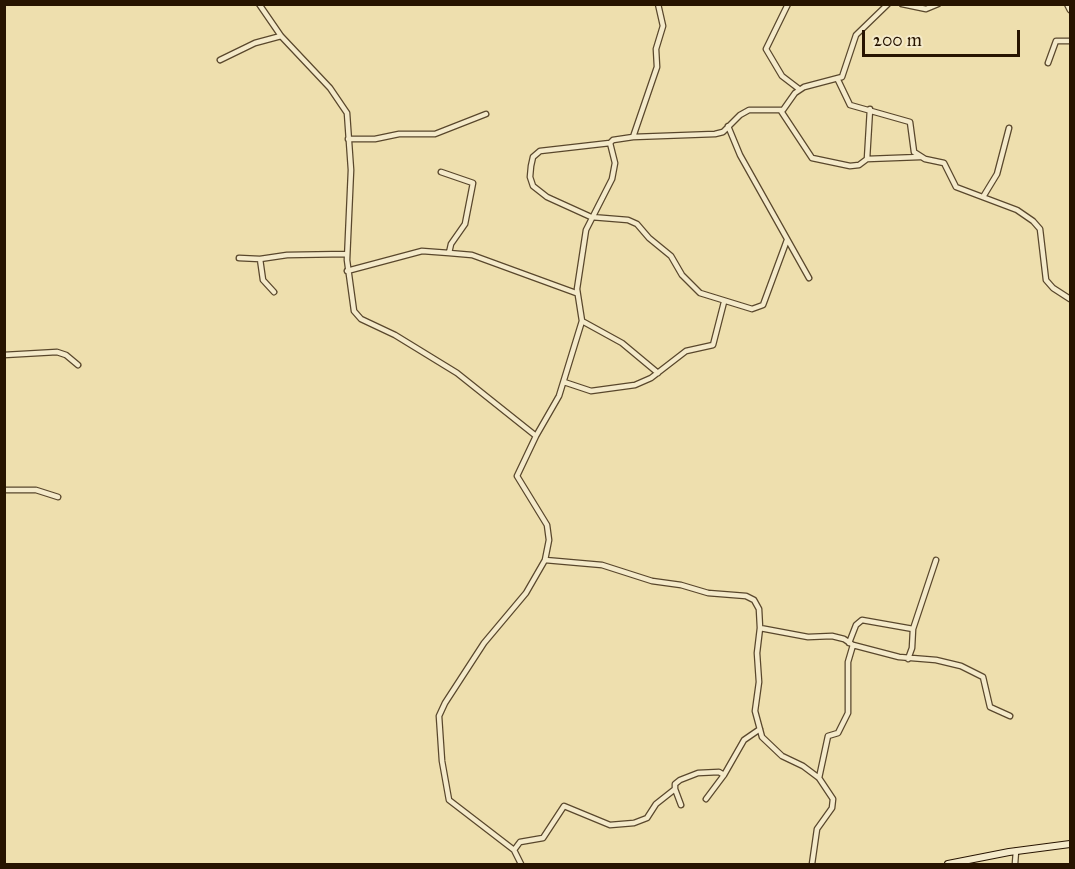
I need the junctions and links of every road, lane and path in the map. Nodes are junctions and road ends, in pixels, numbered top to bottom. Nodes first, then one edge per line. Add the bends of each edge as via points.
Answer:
1 (259, 4) edge
2 (658, 4) edge
3 (788, 4) edge
4 (888, 4) edge
5 (902, 4) edge
6 (938, 4) edge
7 (1067, 4) edge
8 (1071, 10) edge
9 (281, 36) junction
10 (1071, 41) edge
11 (220, 60) dead end
12 (1048, 63) dead end
13 (838, 80) junction
14 (799, 89) junction
15 (870, 109) junction
16 (781, 111) junction
17 (486, 114) dead end
18 (728, 126) junction
19 (1009, 128) dead end
20 (633, 136) junction
21 (348, 139) junction
22 (610, 143) junction
23 (920, 157) junction
24 (867, 159) junction
25 (441, 172) dead end
26 (983, 197) junction
27 (591, 217) junction
28 (787, 240) junction
29 (449, 253) junction
30 (347, 254) junction
31 (239, 258) dead end
32 (260, 260) junction
33 (347, 271) junction
34 (809, 278) dead end
35 (274, 292) dead end
36 (576, 293) junction
37 (1071, 299) edge
38 (724, 302) junction
39 (582, 321) junction
40 (4, 355) edge
41 (78, 365) dead end
42 (658, 373) junction
43 (564, 382) junction
44 (537, 436) junction
45 (4, 490) edge
46 (58, 497) dead end
47 (545, 560) junction
48 (936, 560) dead end
49 (760, 628) junction
50 (913, 628) junction
51 (851, 644) junction
52 (908, 659) junction
53 (1010, 716) dead end
54 (760, 729) junction
55 (724, 775) junction
56 (819, 778) junction
57 (675, 789) junction
58 (706, 799) dead end
59 (681, 805) dead end
60 (1071, 844) edge
61 (514, 850) junction
62 (1016, 851) junction
63 (521, 864) edge
64 (812, 864) edge
65 (948, 864) edge
66 (1015, 864) edge

1 - 9 street
2 - 20 street via 663,26 656,49 657,65
3 - 14 street via 766,50 782,76
4 - 13 street via 856,36 844,75
5 - 6 street via 926,9
7 - 8 street
9 - 11 street via 255,43
9 - 21 street via 342,104 347,113
10 - 12 street via 1056,41
13 - 14 street via 817,81
13 - 15 street via 850,105
14 - 16 street
15 - 23 street via 909,122 912,148
15 - 24 street
16 - 18 street via 749,110
16 - 24 street via 812,158 850,166
17 - 21 street via 435,134
18 - 20 street via 715,134
18 - 28 street
19 - 26 street via 997,174
20 - 22 street
21 - 30 street via 351,170
22 - 27 street via 615,163 612,179
22 - 27 street via 550,147 533,157 530,177 538,192
23 - 24 street
23 - 26 street via 943,163 956,187
25 - 29 street via 472,181 473,186 464,228
26 - 37 street via 1023,213 1039,227 1046,280
27 - 36 street
27 - 38 street via 637,224 671,256 690,285
28 - 34 street
28 - 38 street via 763,305 752,309
29 - 33 street via 422,250
29 - 36 street via 472,255
30 - 32 street via 287,255
30 - 33 street
31 - 32 street
32 - 35 street via 263,280
33 - 44 street via 358,317 457,373
36 - 39 street
38 - 42 street via 713,345 686,351
39 - 42 street via 622,343
39 - 43 street
40 - 41 street via 57,352
42 - 43 street via 635,385 604,390 591,391
43 - 44 street
44 - 47 street via 517,476 548,525
45 - 46 street via 36,490
47 - 49 street via 602,565 652,581 751,597 759,609
47 - 61 street via 526,593 484,643 439,716 449,800
48 - 50 street
49 - 51 street via 808,638 832,636
49 - 54 street via 755,708
50 - 51 street via 860,620
50 - 52 street
51 - 52 street
51 - 56 street via 848,713 838,733 828,736
52 - 53 street via 936,660 980,675 985,680 990,707
54 - 55 street via 744,740
54 - 56 street via 765,740 782,756
55 - 57 street via 698,773 680,780
55 - 58 street
56 - 64 street via 830,792 833,804 818,829
57 - 59 street
57 - 61 street via 646,818 634,824 610,825 564,806 543,838 520,842
60 - 62 main road
61 - 63 street
62 - 65 main road
62 - 66 street

